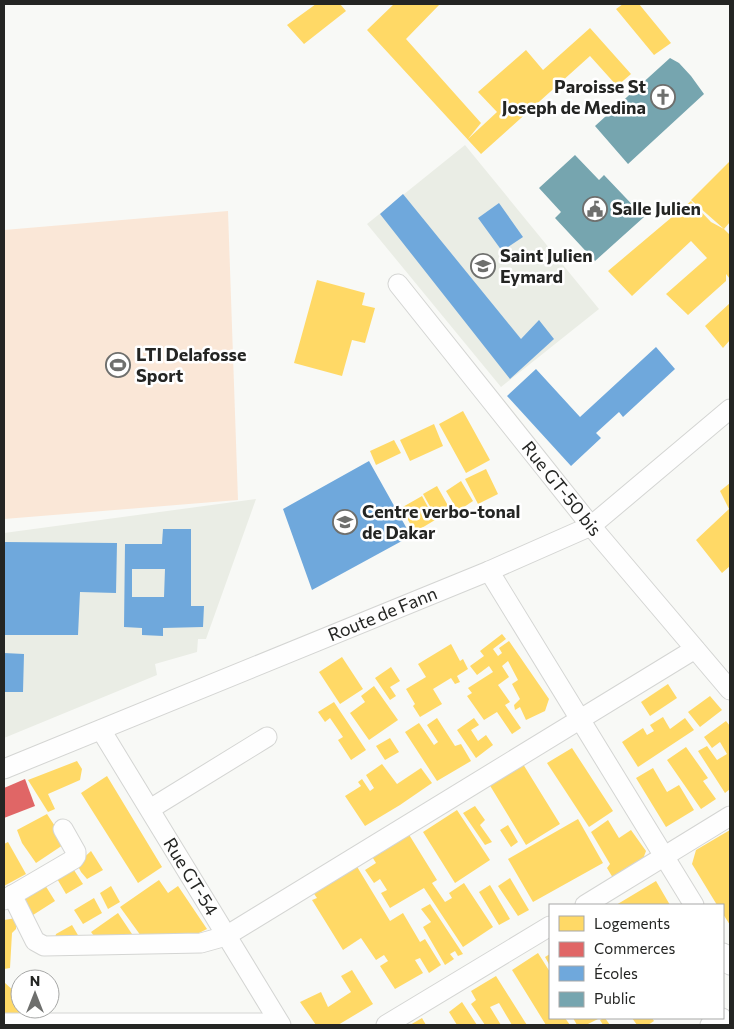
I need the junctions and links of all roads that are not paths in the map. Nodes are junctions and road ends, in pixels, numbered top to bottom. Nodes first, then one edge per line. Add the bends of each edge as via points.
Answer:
1 (398, 284) dead end
2 (730, 409) edge
3 (591, 526) junction
4 (489, 571) junction
5 (695, 649) junction
6 (730, 690) edge
7 (580, 719) junction
8 (101, 730) junction
9 (267, 737) dead end
10 (4, 770) edge
11 (150, 810) junction
12 (730, 816) edge
13 (63, 829) dead end
14 (664, 857) junction
15 (8, 897) edge
16 (587, 904) edge
17 (693, 904) edge
18 (549, 927) edge
19 (226, 936) junction
20 (724, 954) edge
21 (730, 965) edge
22 (4, 1023) edge
23 (280, 1024) edge
24 (386, 1025) edge

1 - 3 street, Rue GT-50 bis
2 - 3 street, Route de Fann
3 - 4 street, Route de Fann
3 - 5 street, Rue GT-50 bis
4 - 7 street
4 - 8 street, Route de Fann
5 - 6 street, Rue GT-50 bis
5 - 7 street
7 - 14 street
7 - 19 street
8 - 10 street, Route de Fann
8 - 11 street, Rue GT-54
9 - 11 street
11 - 19 street, Rue GT-54
12 - 14 street
13 - 15 street via 76,852 74,859
14 - 16 street
14 - 17 street
15 - 19 street via 35,941 44,946 201,943
18 - 24 street
19 - 23 street, Rue GT-54
20 - 21 street
22 - 23 street

